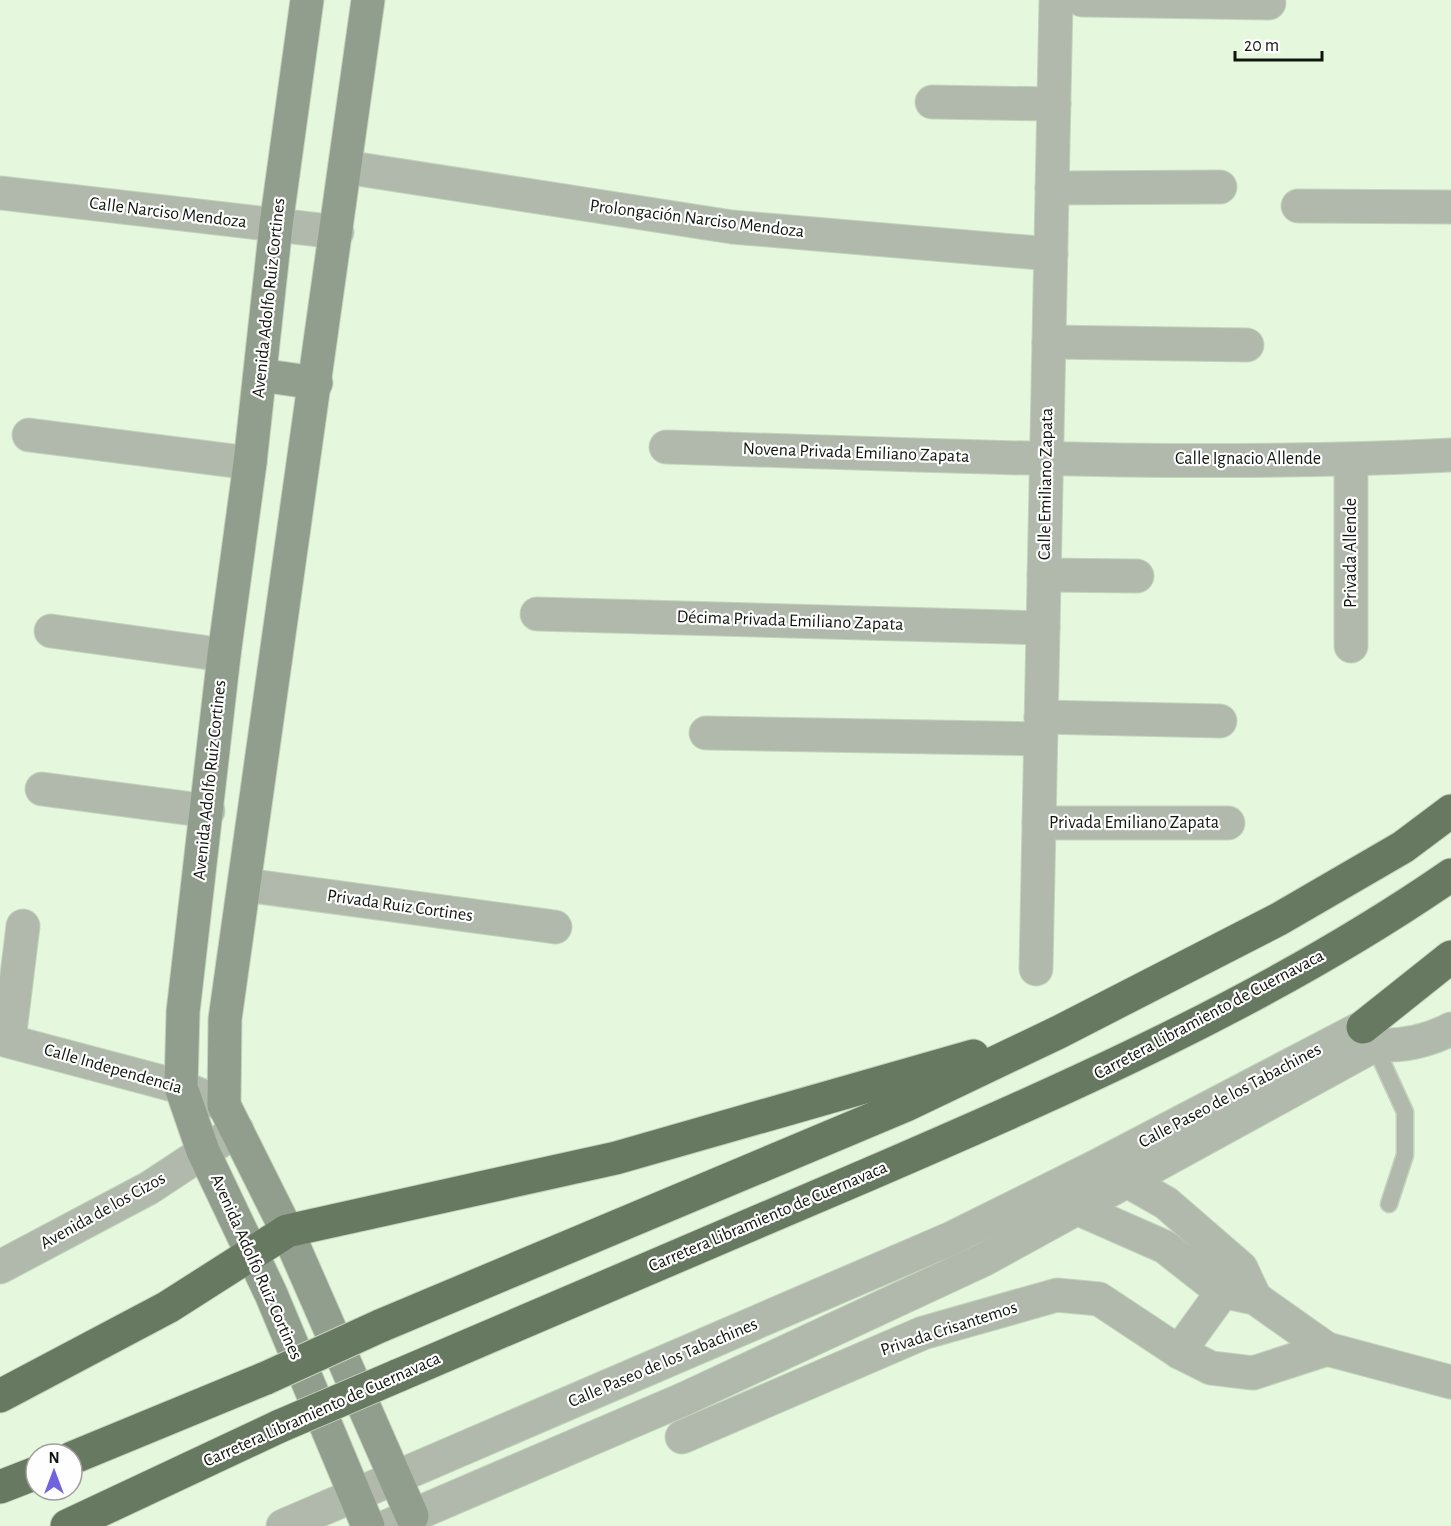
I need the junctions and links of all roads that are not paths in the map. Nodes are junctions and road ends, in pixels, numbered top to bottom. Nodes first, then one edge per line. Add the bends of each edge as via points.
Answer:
1 (307, 0) edge
2 (368, 0) edge
3 (1056, 0) edge
4 (1082, 0) edge
5 (1269, 3) dead end
6 (932, 102) dead end
7 (1054, 104) junction
8 (345, 167) junction
9 (1220, 187) dead end
10 (1052, 188) junction
11 (0, 193) edge
12 (1298, 206) dead end
13 (1451, 207) edge
14 (276, 225) junction
15 (337, 232) junction
16 (1051, 254) junction
17 (1049, 342) junction
18 (1247, 345) dead end
19 (260, 375) junction
20 (316, 383) junction
21 (29, 435) dead end
22 (666, 447) dead end
23 (1451, 455) edge
24 (1046, 458) junction
25 (1351, 460) junction
26 (250, 463) junction
27 (1044, 575) junction
28 (1137, 576) dead end
29 (537, 614) dead end
30 (1043, 628) junction
31 (51, 631) dead end
32 (1351, 645) dead end
33 (224, 655) junction
34 (1220, 721) dead end
35 (1040, 728) junction
36 (706, 733) dead end
37 (42, 789) dead end
38 (208, 811) junction
39 (1451, 811) edge
40 (1039, 823) junction
41 (1228, 823) dead end
42 (1451, 875) edge
43 (245, 885) junction
44 (23, 926) dead end
45 (555, 927) dead end
46 (1451, 957) edge
47 (1036, 969) dead end
48 (183, 1012) junction
49 (225, 1019) junction
50 (1451, 1029) edge
51 (1059, 1032) junction
52 (1369, 1036) junction
53 (4, 1040) edge
54 (181, 1087) junction
55 (230, 1118) junction
56 (203, 1151) junction
57 (1097, 1166) junction
58 (1131, 1181) junction
59 (1041, 1194) junction
60 (1389, 1204) dead end
61 (1080, 1209) junction
62 (287, 1231) junction
63 (252, 1252) junction
64 (0, 1267) edge
65 (1231, 1280) junction
66 (1327, 1348) junction
67 (1179, 1352) junction
68 (1451, 1382) edge
69 (0, 1396) edge
70 (682, 1437) dead end
71 (84, 1453) edge
72 (24, 1478) edge
73 (395, 1478) junction
74 (0, 1487) edge
75 (354, 1496) junction
76 (400, 1521) edge
77 (67, 1526) edge
78 (283, 1526) edge
79 (368, 1526) edge

1 - 14 street, Avenida Adolfo Ruiz Cortines
2 - 8 street
3 - 7 street, Calle Emiliano Zapata
4 - 5 street
6 - 7 street
7 - 10 street, Calle Emiliano Zapata
8 - 15 street
8 - 16 street, Prolongación Narciso Mendoza via 732,227
9 - 10 street
10 - 16 street, Calle Emiliano Zapata
11 - 14 street, Calle Narciso Mendoza
12 - 13 street
14 - 15 street, Calle Narciso Mendoza
14 - 19 street, Avenida Adolfo Ruiz Cortines
15 - 20 street
16 - 17 street, Calle Emiliano Zapata
17 - 18 street
17 - 24 street, Calle Emiliano Zapata
19 - 20 street
19 - 26 street, Avenida Adolfo Ruiz Cortines
20 - 43 street
21 - 26 street
22 - 24 street, Novena Privada Emiliano Zapata
23 - 25 street, Calle Ignacio Allende
24 - 25 street, Calle Ignacio Allende
24 - 27 street, Calle Emiliano Zapata
25 - 32 street, Privada Allende
26 - 33 street, Avenida Adolfo Ruiz Cortines
27 - 28 street
27 - 30 street, Calle Emiliano Zapata
29 - 30 street, Décima Privada Emiliano Zapata
30 - 35 street, Calle Emiliano Zapata
31 - 33 street
33 - 38 street, Avenida Adolfo Ruiz Cortines
34 - 35 street
35 - 36 street
35 - 40 street, Calle Emiliano Zapata
37 - 38 street
38 - 48 street, Avenida Adolfo Ruiz Cortines
39 - 51 highway via 1403,847 1279,919
40 - 41 street, Privada Emiliano Zapata
40 - 47 street, Calle Emiliano Zapata
42 - 77 highway, Carretera Libramiento de Cuernavaca, bridge via 1293,975 1076,1085 280,1426
43 - 45 street, Privada Ruiz Cortines
43 - 49 street
44 - 53 street
46 - 52 highway
48 - 49 street
48 - 54 street, Avenida Adolfo Ruiz Cortines
49 - 55 street
50 - 52 street via 1402,1046
51 - 62 highway via 616,1158
51 - 71 highway, bridge via 906,1105
52 - 57 street, Calle Paseo de los Tabachines
52 - 58 street, Calle Paseo de los Tabachines
52 - 60 lane via 1406,1112 1406,1155
53 - 54 street, Calle Independencia
54 - 55 street, Calle Independencia
54 - 56 street, Avenida Adolfo Ruiz Cortines
55 - 56 street, Avenida de los Cizos
55 - 62 street
56 - 63 street, Avenida Adolfo Ruiz Cortines
56 - 64 street, Avenida de los Cizos via 103,1215
57 - 58 street
57 - 59 street, Calle Paseo de los Tabachines
58 - 61 street, Calle Paseo de los Tabachines
58 - 65 street via 1166,1203
59 - 61 street
59 - 73 street, Calle Paseo de los Tabachines via 952,1238
61 - 65 street
61 - 76 street, Calle Paseo de los Tabachines via 983,1260 684,1399
62 - 63 highway
62 - 73 street
63 - 69 highway via 168,1307
63 - 75 street, Avenida Adolfo Ruiz Cortines
65 - 66 street
65 - 67 street
66 - 67 street, Privada Crisantemos via 1253,1373 1210,1368
66 - 68 street
67 - 70 street, Privada Crisantemos via 1099,1299 1057,1295 924,1333
72 - 74 highway
73 - 75 street, Calle Paseo de los Tabachines
73 - 76 street
75 - 78 street, Calle Paseo de los Tabachines
75 - 79 street, Avenida Adolfo Ruiz Cortines

